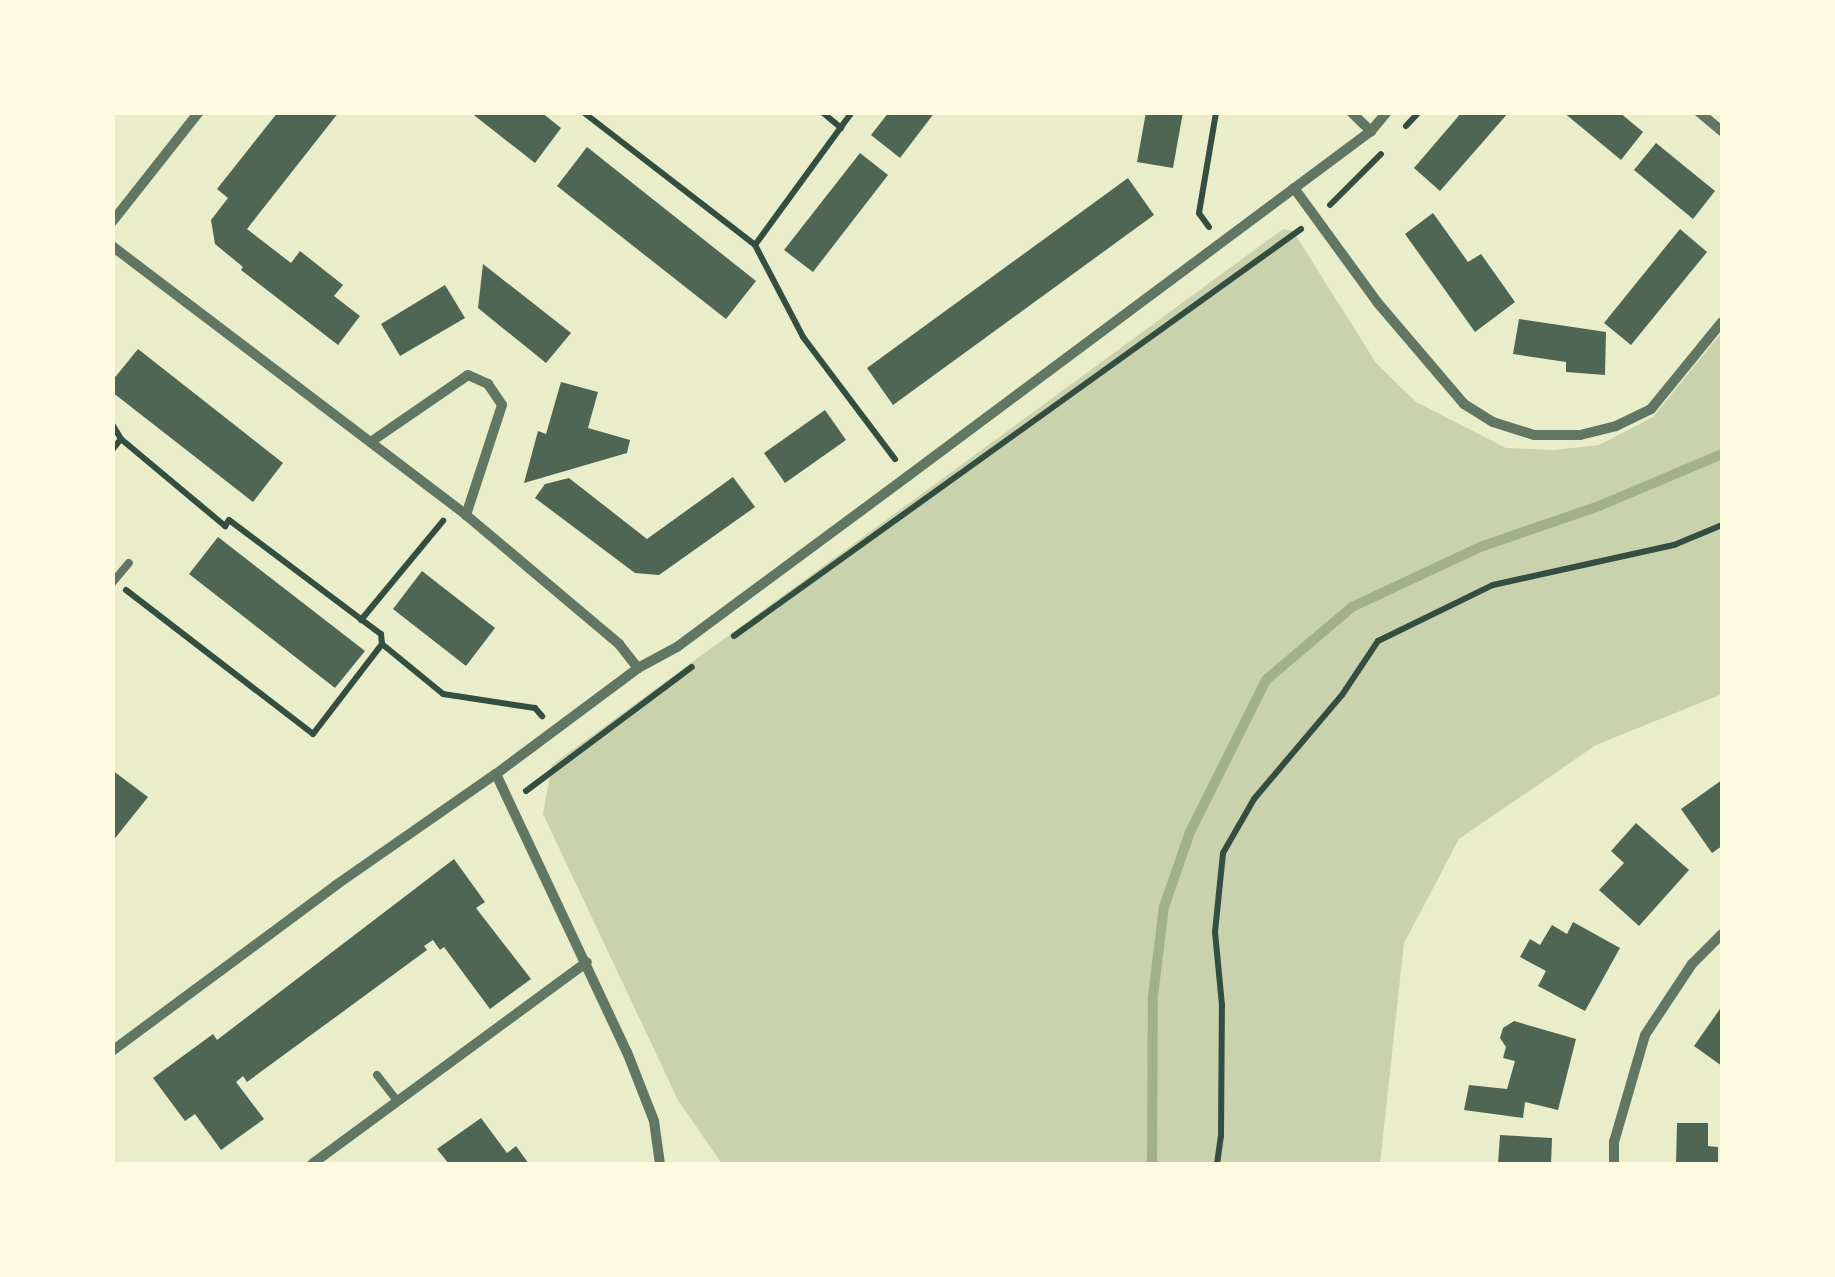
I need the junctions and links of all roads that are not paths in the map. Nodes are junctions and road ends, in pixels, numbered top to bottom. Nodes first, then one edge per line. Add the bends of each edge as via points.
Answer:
1 (199, 112) edge
2 (1351, 112) edge
3 (1387, 112) edge
4 (1700, 112) edge
5 (1370, 131) junction
6 (1722, 131) edge
7 (1294, 188) junction
8 (112, 222) edge
9 (112, 246) edge
10 (1722, 322) edge
11 (372, 442) junction
12 (466, 515) junction
13 (129, 564) dead end
14 (114, 582) edge
15 (638, 668) junction
16 (496, 774) junction
17 (1722, 934) edge
18 (586, 962) junction
19 (112, 1051) edge
20 (377, 1075) dead end
21 (397, 1102) junction
22 (312, 1164) edge
23 (660, 1164) edge
24 (1614, 1164) edge

1 - 8 street
2 - 5 street
3 - 5 street
4 - 6 street
5 - 7 street
7 - 10 street via 1377,302 1464,404 1534,435 1580,435 1651,409
7 - 15 street via 677,646
9 - 11 street
11 - 12 street
11 - 12 street via 468,375 488,384 502,405
12 - 15 street via 619,644
13 - 14 lane
15 - 16 street
16 - 18 street
16 - 19 street
17 - 24 street via 1692,964 1644,1035
18 - 21 street
18 - 23 street via 654,1120
20 - 21 lane
21 - 22 street

